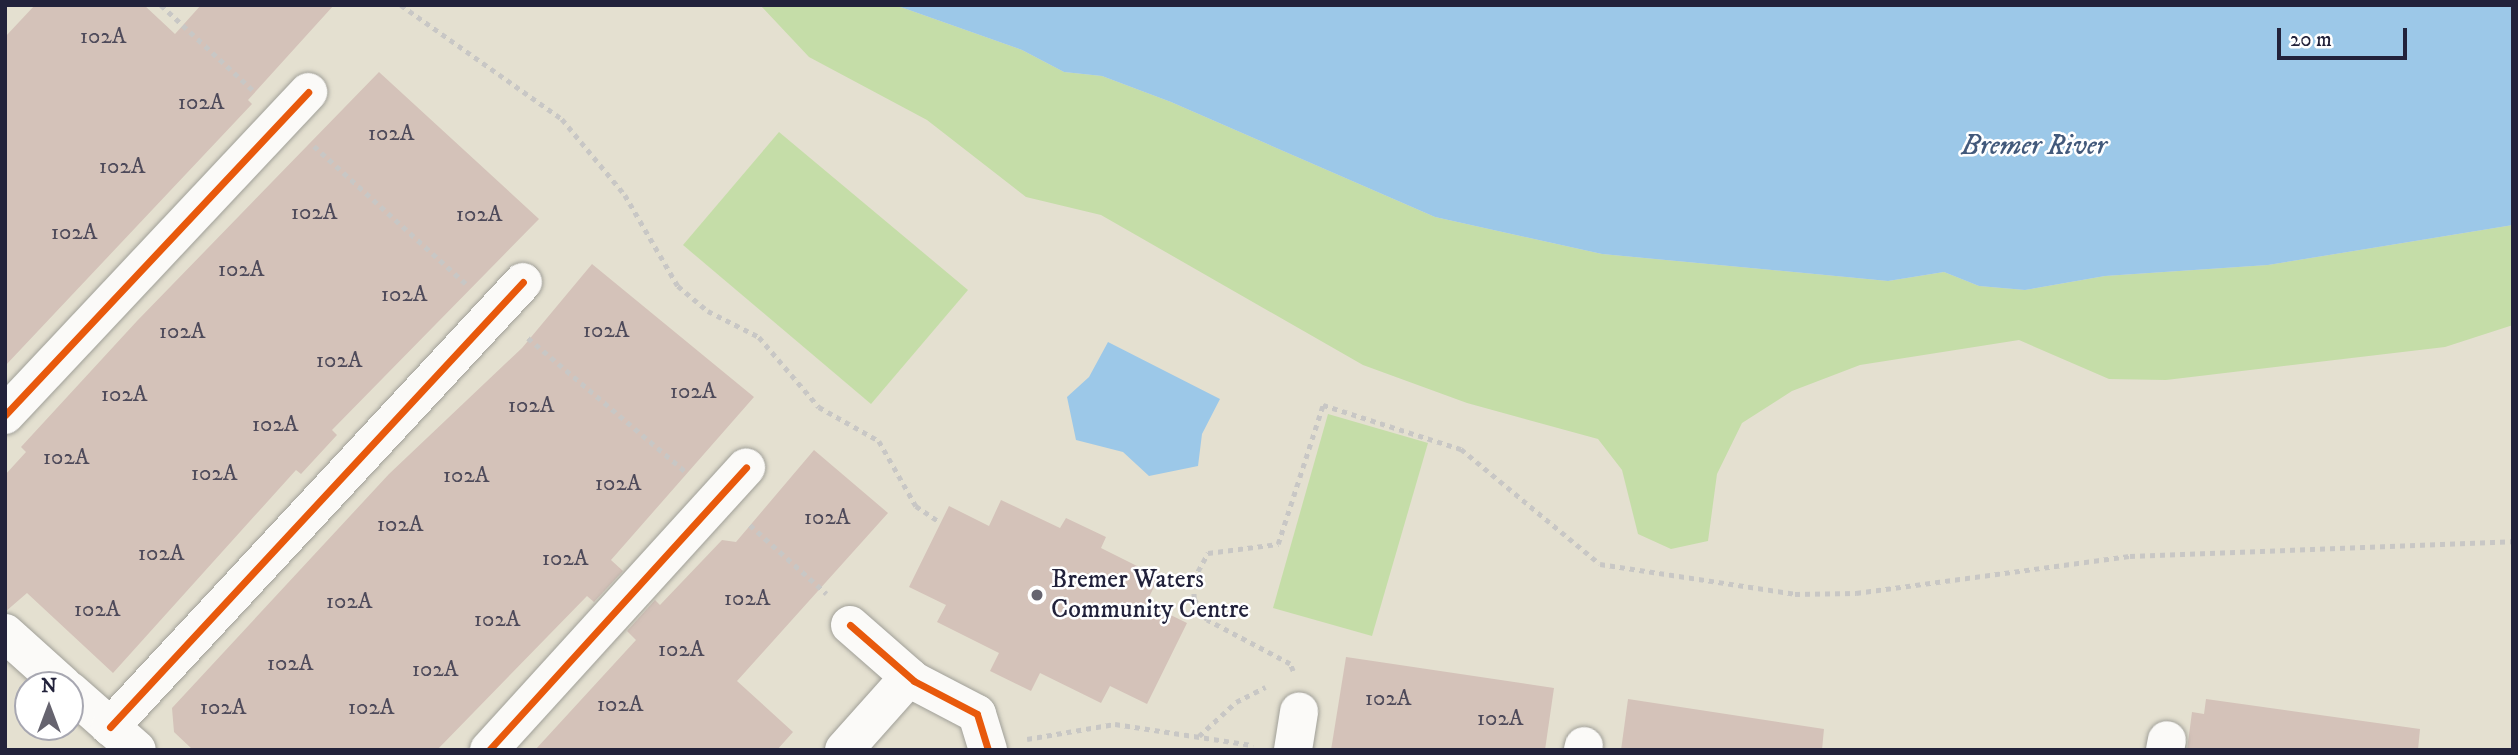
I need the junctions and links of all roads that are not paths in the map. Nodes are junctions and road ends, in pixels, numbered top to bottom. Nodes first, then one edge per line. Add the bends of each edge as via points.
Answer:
1 (308, 92) dead end
2 (523, 282) dead end
3 (5, 415) edge
4 (746, 468) dead end
5 (850, 625) dead end
6 (5, 633) edge
7 (48, 671) edge
8 (909, 677) junction
9 (1293, 695) road end
10 (84, 703) edge
11 (123, 738) edge
12 (988, 746) edge
13 (1276, 748) edge
14 (489, 750) edge
15 (844, 750) edge

1 - 3 street
2 - 11 street
4 - 14 street
5 - 8 street
6 - 7 street
8 - 12 street via 977,714
8 - 15 street
9 - 13 street
10 - 11 street

